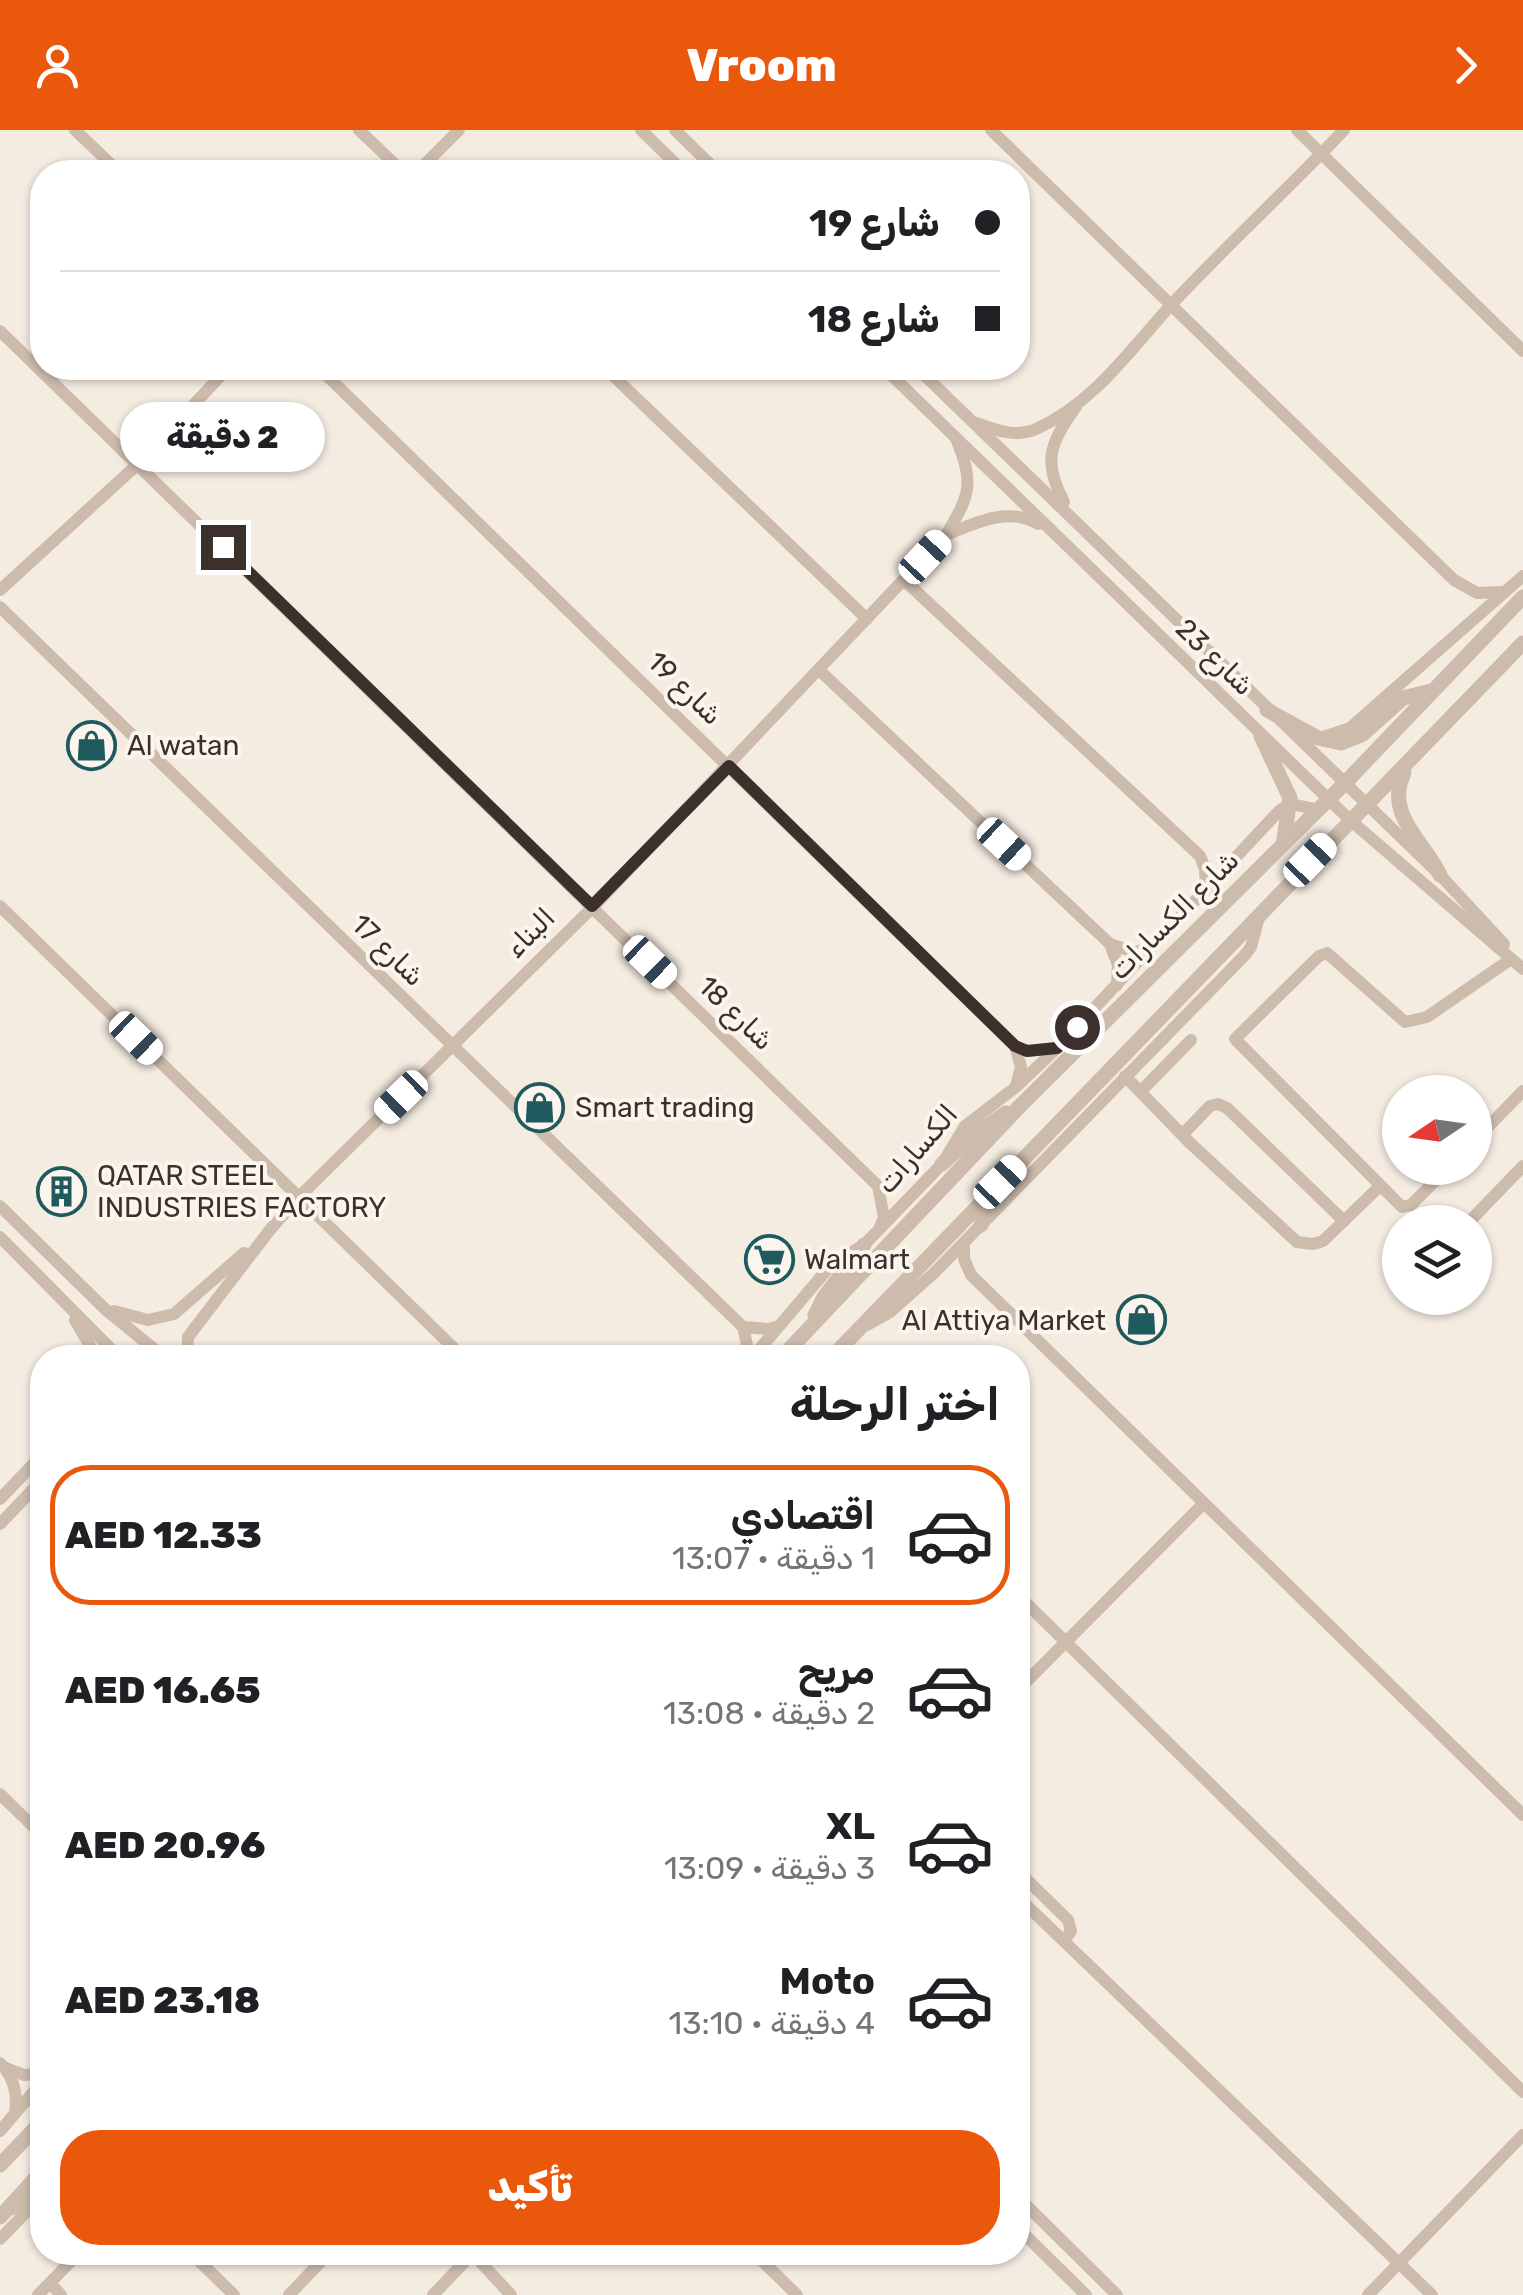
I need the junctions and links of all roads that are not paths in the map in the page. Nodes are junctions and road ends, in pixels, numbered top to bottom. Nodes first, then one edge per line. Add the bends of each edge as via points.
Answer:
1 (75, 130) edge
2 (359, 130) edge
3 (459, 130) edge
4 (641, 130) edge
5 (675, 130) edge
6 (991, 130) edge
7 (1297, 130) edge
8 (1344, 130) edge
9 (1321, 154) junction
10 (106, 160) edge
11 (390, 160) edge
12 (429, 160) edge
13 (672, 160) edge
14 (706, 160) edge
15 (1022, 160) edge
16 (1030, 168) edge
17 (1170, 306) junction
18 (0, 331) edge
19 (1523, 351) edge
20 (30, 360) edge
21 (51, 380) edge
22 (217, 380) edge
23 (331, 380) edge
24 (618, 380) edge
25 (896, 380) edge
26 (929, 380) edge
27 (1082, 400) junction
28 (973, 422) junction
29 (956, 438) junction
30 (138, 464) junction
31 (1070, 513) junction
32 (1052, 532) junction
33 (946, 535) junction
34 (1523, 576) edge
35 (904, 580) junction
36 (0, 590) edge
37 (1503, 592) junction
38 (1523, 598) edge
39 (0, 607) edge
40 (867, 619) junction
41 (1523, 643) edge
42 (819, 670) junction
43 (1434, 690) junction
44 (1267, 710) junction
45 (1260, 736) junction
46 (1318, 738) junction
47 (1415, 755) junction
48 (729, 766) junction
49 (1344, 784) junction
50 (1291, 804) junction
51 (1321, 804) junction
52 (1366, 804) junction
53 (1350, 820) junction
54 (1284, 841) junction
55 (1440, 875) junction
56 (1206, 890) junction
57 (0, 906) edge
58 (592, 906) junction
59 (1260, 910) junction
60 (1110, 944) junction
61 (1154, 946) junction
62 (1519, 964) edge
63 (1117, 985) junction
64 (1191, 1040) dead end
65 (1015, 1046) junction
66 (452, 1047) junction
67 (1057, 1048) junction
68 (1125, 1076) junction
69 (1016, 1087) junction
70 (1142, 1090) junction
71 (1523, 1091) edge
72 (1019, 1107) junction
73 (1492, 1123) edge
74 (1183, 1134) junction
75 (942, 1164) junction
76 (1523, 1166) edge
77 (1000, 1182) junction
78 (1431, 1185) edge
79 (878, 1186) junction
80 (1380, 1186) junction
81 (916, 1188) junction
82 (299, 1197) junction
83 (1485, 1205) edge
84 (0, 1206) edge
85 (1344, 1221) junction
86 (981, 1225) junction
87 (880, 1227) junction
88 (269, 1232) junction
89 (0, 1237) edge
90 (964, 1243) junction
91 (864, 1245) junction
92 (934, 1274) junction
93 (971, 1275) junction
94 (60, 1297) junction
95 (105, 1309) junction
96 (779, 1326) junction
97 (742, 1327) junction
98 (807, 1331) junction
99 (856, 1331) junction
100 (89, 1345) edge
101 (107, 1345) edge
102 (149, 1345) edge
103 (188, 1345) edge
104 (451, 1345) edge
105 (747, 1345) edge
106 (762, 1345) edge
107 (793, 1345) edge
108 (843, 1345) edge
109 (30, 1467) edge
110 (30, 1493) edge
111 (3, 1494) edge
112 (1202, 1504) junction
113 (0, 1524) edge
114 (1030, 1608) edge
115 (1064, 1642) junction
116 (1030, 1677) edge
117 (0, 1794) edge
118 (1523, 1815) edge
119 (30, 1824) edge
120 (1030, 1882) edge
121 (1030, 1908) edge
122 (1064, 1941) junction
123 (3, 2065) edge
124 (30, 2075) edge
125 (1523, 2092) edge
126 (30, 2097) edge
127 (15, 2115) junction
128 (0, 2131) edge
129 (30, 2133) edge
130 (1523, 2135) edge
131 (0, 2164) edge
132 (30, 2184) edge
133 (30, 2201) edge
134 (30, 2208) edge
135 (1030, 2209) edge
136 (4, 2213) edge
137 (0, 2239) edge
138 (1030, 2240) edge
139 (1399, 2263) junction
140 (67, 2265) edge
141 (203, 2265) edge
142 (318, 2265) edge
143 (462, 2265) edge
144 (485, 2265) edge
145 (766, 2265) edge
146 (50, 2283) junction
147 (38, 2295) edge
148 (61, 2295) edge
149 (234, 2295) edge
150 (289, 2295) edge
151 (432, 2295) edge
152 (511, 2295) edge
153 (797, 2295) edge
154 (1086, 2295) edge
155 (1117, 2295) edge
156 (1368, 2295) edge
157 (1432, 2295) edge

1 - 10 street
2 - 11 street
3 - 12 street
4 - 13 street
5 - 14 street
6 - 15 street
7 - 9 street
8 - 9 street
9 - 17 street
9 - 19 street
16 - 17 street
17 - 27 street
17 - 37 street via 1454,580 1477,593
18 - 20 street, شارع 18
21 - 30 street, شارع 18
22 - 30 street
23 - 48 street, شارع 19
24 - 40 street
25 - 29 street, شارع 23
26 - 28 street, شارع 23
27 - 28 street via 1025,432
27 - 31 street via 1050,454 1051,474
28 - 31 street, شارع 23
29 - 32 street, شارع 23
29 - 33 street, البناء via 970,485
30 - 36 street
30 - 58 street, شارع 18
31 - 44 street, شارع 23
32 - 33 street, البناء via 1011,516
32 - 45 street, شارع 23
33 - 35 street, البناء
34 - 37 street
35 - 40 street, البناء
35 - 56 street via 1200,856
37 - 46 street via 1350,728
38 - 43 street, شارع الكسارات
39 - 66 street, شارع 17
40 - 42 street, البناء
41 - 47 street, شارع الكسارات
42 - 48 street, البناء
42 - 60 street
43 - 46 street via 1403,698 1348,742
43 - 49 street, شارع الكسارات
44 - 46 street
44 - 49 street, شارع 23
45 - 50 street
45 - 51 street, شارع 23
47 - 52 street, شارع الكسارات
47 - 55 street via 1398,787 1398,808
48 - 58 street, البناء
48 - 65 street, شارع 19
49 - 51 street, شارع الكسارات
49 - 52 street, شارع 23
50 - 51 street
50 - 54 street
50 - 56 street, الكسارات
51 - 53 street, شارع 23
51 - 54 street, شارع الكسارات
52 - 53 street, شارع الكسارات
52 - 55 street, شارع 23
53 - 59 street, شارع الكسارات
53 - 62 street, شارع 23
54 - 72 street, شارع الكسارات
55 - 62 street, شارع 23
56 - 61 street, الكسارات
57 - 82 street
58 - 66 street, البناء
58 - 79 street, شارع 18
59 - 68 street via 1251,947
59 - 77 street, شارع الكسارات
60 - 61 street via 1134,952
60 - 63 street
61 - 63 street, الكسارات
62 - 80 street via 1427,1017 1405,1022 1328,953 1235,1039
63 - 67 street, الكسارات
64 - 70 street
65 - 67 street
65 - 69 street via 1022,1067
66 - 82 street, البناء
66 - 97 street, شارع 17
67 - 69 street, الكسارات
68 - 70 street
68 - 86 street
69 - 75 street, الكسارات via 965,1126
70 - 74 street
71 - 73 street
72 - 75 street
72 - 98 street, شارع الكسارات
74 - 85 street via 1297,1242 1314,1244
74 - 85 street via 1210,1106 1228,1108
75 - 81 street, الكسارات
76 - 83 street
77 - 86 street
77 - 99 street, شارع الكسارات
78 - 80 street via 1402,1207
79 - 81 street
79 - 87 street
80 - 85 street
81 - 87 street, الكسارات
82 - 88 street, البناء
82 - 104 street
84 - 95 street
86 - 90 street
87 - 91 street, الكسارات
88 - 95 street, البناء via 174,1314 148,1320
88 - 103 street, البناء
89 - 94 street
90 - 92 street
90 - 93 street
91 - 96 street, الكسارات via 831,1265
91 - 98 street
92 - 93 street
92 - 99 street
93 - 112 street
94 - 100 street
94 - 101 street
95 - 102 street
96 - 97 street
96 - 106 street, الكسارات
97 - 105 street
98 - 107 street, شارع الكسارات
99 - 108 street, شارع الكسارات
109 - 111 street
110 - 113 street
112 - 115 street
112 - 118 street
114 - 115 street
115 - 116 street
115 - 125 street
117 - 119 street
120 - 122 street via 1068,1920 1071,1931
121 - 122 street
122 - 139 street
123 - 124 street
123 - 127 street via 18,2097
126 - 127 street
127 - 128 street
129 - 131 street
130 - 139 street
132 - 136 street
133 - 136 street
134 - 137 street
135 - 155 street
138 - 154 street
139 - 156 street
139 - 157 street
140 - 146 street
141 - 149 street
142 - 150 street
143 - 151 street
144 - 152 street
145 - 153 street
146 - 147 street
146 - 148 street

